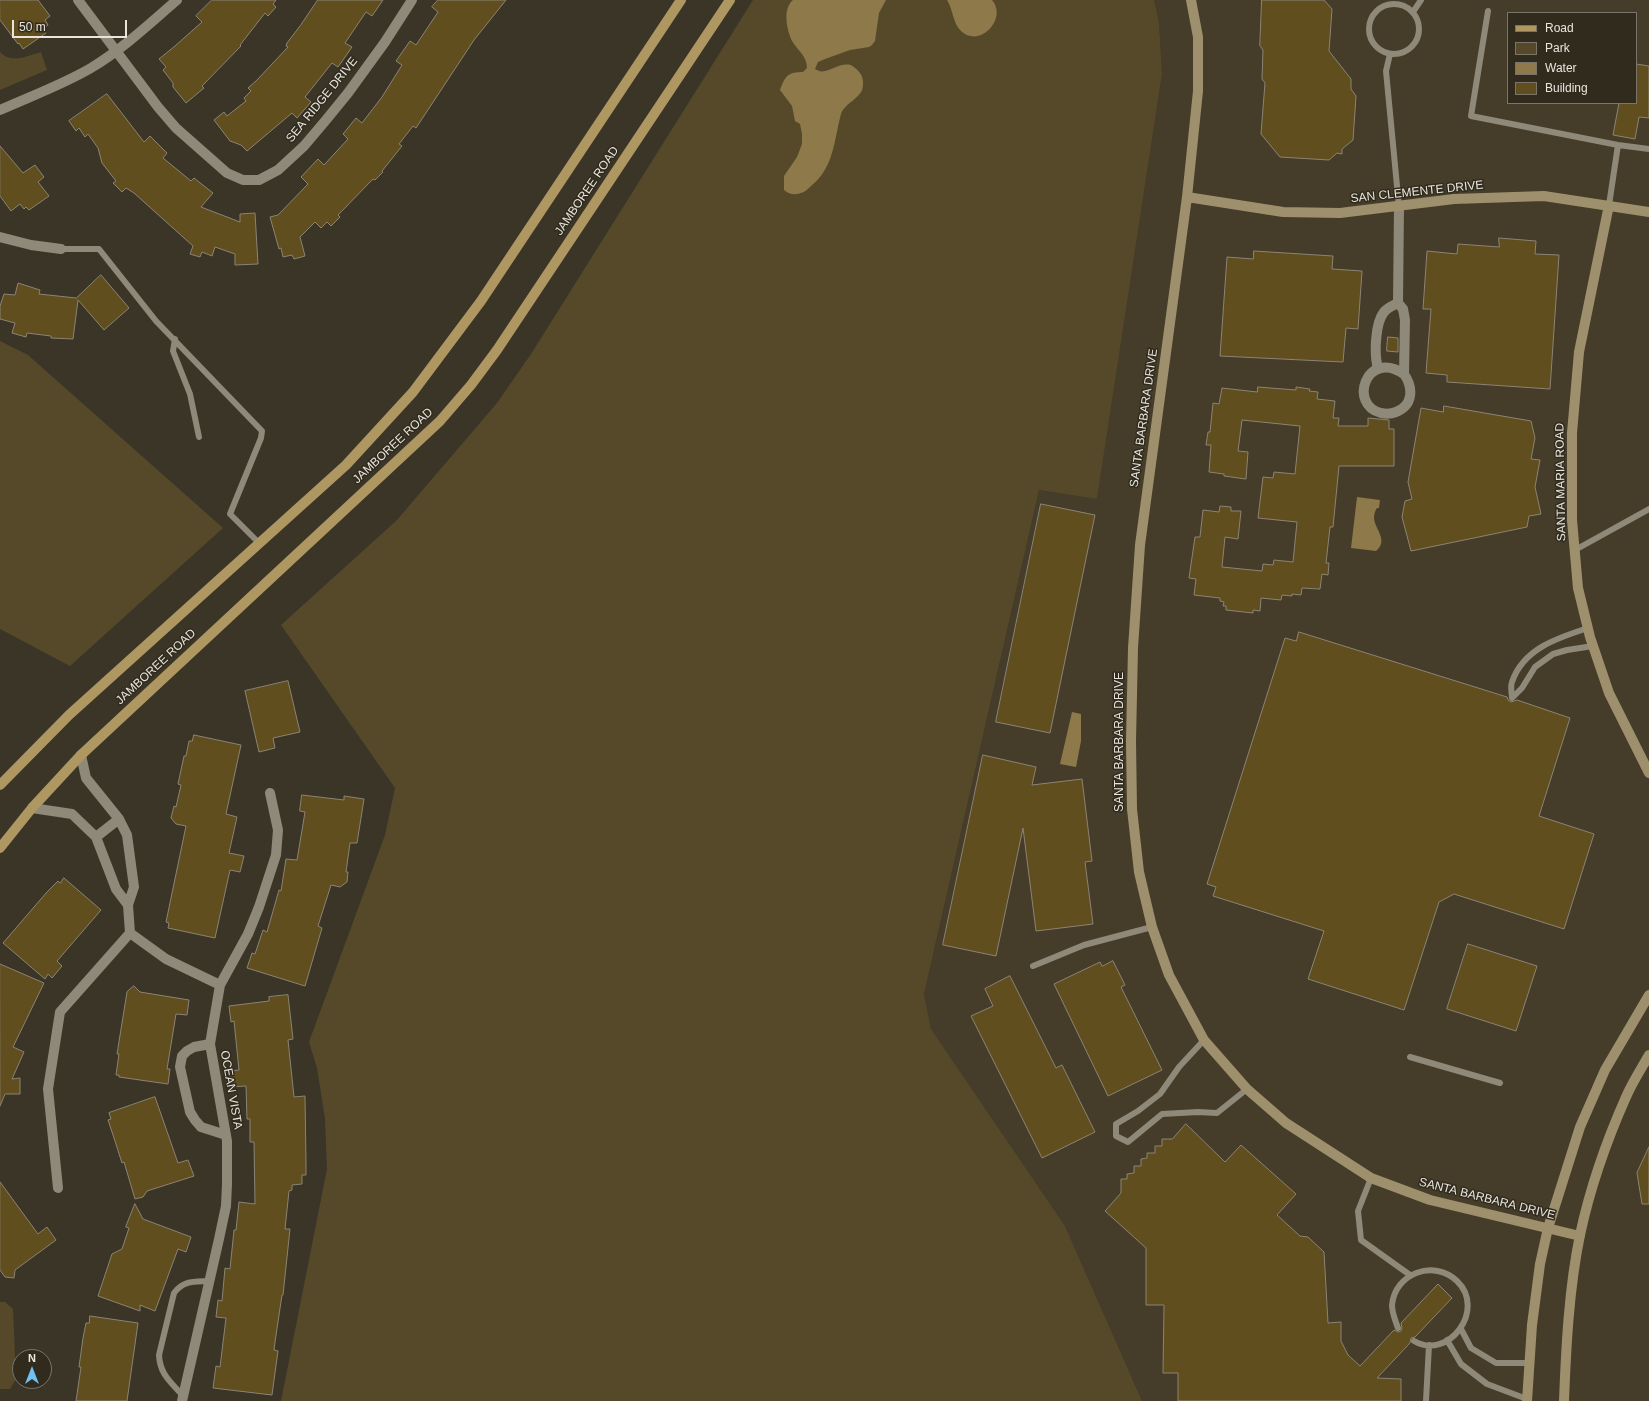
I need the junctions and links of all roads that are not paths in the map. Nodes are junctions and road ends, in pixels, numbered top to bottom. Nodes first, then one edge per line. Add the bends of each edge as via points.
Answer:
1 (78, 0) edge
2 (177, 0) edge
3 (412, 0) edge
4 (681, 0) edge
5 (730, 0) edge
6 (1191, 0) edge
7 (1420, 0) edge
8 (1488, 11) dead end
9 (1413, 12) junction
10 (117, 50) junction
11 (1390, 54) junction
12 (0, 110) edge
13 (1618, 145) junction
14 (1649, 149) edge
15 (1187, 197) junction
16 (1609, 205) junction
17 (1399, 207) junction
18 (1649, 212) edge
19 (0, 237) edge
20 (61, 249) joint
21 (1398, 303) junction
22 (175, 340) junction
23 (1378, 368) junction
24 (1404, 374) junction
25 (199, 437) dead end
26 (1649, 509) edge
27 (259, 543) junction
28 (1575, 550) junction
29 (1588, 628) junction
30 (1593, 646) junction
31 (81, 755) junction
32 (1649, 773) edge
33 (0, 786) edge
34 (270, 793) dead end
35 (32, 808) junction
36 (119, 819) junction
37 (96, 837) junction
38 (0, 848) edge
39 (128, 905) junction
40 (1152, 927) junction
41 (130, 933) junction
42 (1033, 966) dead end
43 (220, 985) junction
44 (1649, 995) edge
45 (1204, 1040) junction
46 (210, 1044) junction
47 (1649, 1055) edge
48 (1410, 1058) dead end
49 (1500, 1083) dead end
50 (1247, 1089) junction
51 (226, 1135) junction
52 (1371, 1178) junction
53 (58, 1188) dead end
54 (1548, 1228) junction
55 (1580, 1236) junction
56 (1410, 1275) junction
57 (210, 1281) junction
58 (1398, 1328) dead end
59 (1461, 1329) junction
60 (1447, 1340) junction
61 (1414, 1341) dead end
62 (1429, 1345) junction
63 (1529, 1363) junction
64 (183, 1398) edge
65 (1527, 1400) edge
66 (1426, 1401) edge
67 (1564, 1401) edge

1 - 10 street, SEA RIDGE DRIVE
2 - 10 street
3 - 10 street, SEA RIDGE DRIVE via 348,93 304,146 278,170 259,180 243,180 227,173 176,128
4 - 27 main road, JAMBOREE ROAD via 481,301 413,392 346,465
5 - 31 main road, JAMBOREE ROAD via 497,350 471,385 440,421
6 - 15 main road, SANTA BARBARA DRIVE via 1198,37 1198,91
7 - 9 lane
8 - 13 lane via 1470,116
9 - 11 lane via 1419,26 1416,41 1405,52
9 - 11 lane via 1406,6 1389,4 1374,13 1370,21 1370,34 1375,45
10 - 12 street via 64,83
11 - 17 lane via 1386,71
13 - 14 lane
13 - 16 lane
15 - 17 main road, SAN CLEMENTE DRIVE via 1283,212 1340,213
15 - 40 main road, SANTA BARBARA DRIVE via 1140,545 1133,648 1132,809 1139,872
16 - 17 main road, SAN CLEMENTE DRIVE via 1544,196 1454,199
16 - 18 main road, SAN CLEMENTE DRIVE
16 - 28 main road, SANTA MARIA ROAD via 1579,352 1572,433 1572,520
17 - 21 street
19 - 20 street
20 - 22 lane via 99,249 156,321
21 - 23 street via 1383,313 1376,350
21 - 24 street via 1406,320
22 - 25 lane via 173,351 190,394
22 - 27 lane via 262,431 230,514
23 - 24 street via 1392,367
23 - 24 street via 1370,373 1363,390 1370,407 1377,412 1387,414 1404,407 1409,399 1410,386
26 - 28 lane
27 - 33 main road, JAMBOREE ROAD via 69,715
28 - 29 main road, SANTA MARIA ROAD via 1578,588
29 - 30 main road, SANTA MARIA ROAD
29 - 30 lane via 1540,647 1523,661 1511,684 1512,698 1522,688 1535,667 1553,654
30 - 32 main road, SANTA MARIA ROAD via 1610,693
31 - 35 main road, JAMBOREE ROAD
31 - 36 street via 86,778
34 - 43 street, OCEAN VISTA via 278,830 276,855 248,934
35 - 37 street via 72,814
35 - 38 main road, JAMBOREE ROAD
36 - 37 street
36 - 39 street via 127,835 134,887
37 - 39 street via 116,889
39 - 41 street
40 - 42 lane via 1084,945
40 - 45 main road, SANTA BARBARA DRIVE via 1169,975
41 - 43 street via 166,958
41 - 53 street via 60,1012 48,1089
43 - 46 street, OCEAN VISTA
44 - 54 main road via 1602,1077 1580,1127
45 - 50 main road, SANTA BARBARA DRIVE
45 - 50 lane via 1179,1067 1160,1094 1116,1124 1116,1136 1128,1142 1162,1114 1217,1113
46 - 51 street, OCEAN VISTA
46 - 51 street via 187,1051 182,1056 180,1067 190,1112 195,1120 202,1127
47 - 55 main road via 1626,1096 1603,1153
48 - 49 lane
50 - 52 main road, SANTA BARBARA DRIVE via 1286,1123
51 - 57 street, OCEAN VISTA via 226,1206
52 - 54 main road, SANTA BARBARA DRIVE via 1430,1200
52 - 56 lane via 1358,1210 1361,1240
54 - 55 main road, SANTA BARBARA DRIVE
54 - 63 main road via 1540,1264
55 - 67 main road via 1566,1353
56 - 58 lane via 1401,1283 1392,1305
56 - 59 lane via 1422,1270 1435,1270 1457,1281 1464,1292 1467,1305
57 - 64 street, OCEAN VISTA
57 - 64 lane via 189,1282 180,1286 174,1293 159,1355 164,1374
59 - 60 lane
59 - 63 lane via 1471,1348 1496,1362
60 - 62 lane
60 - 65 lane via 1461,1364 1487,1384
61 - 62 lane
62 - 66 lane
63 - 65 main road

